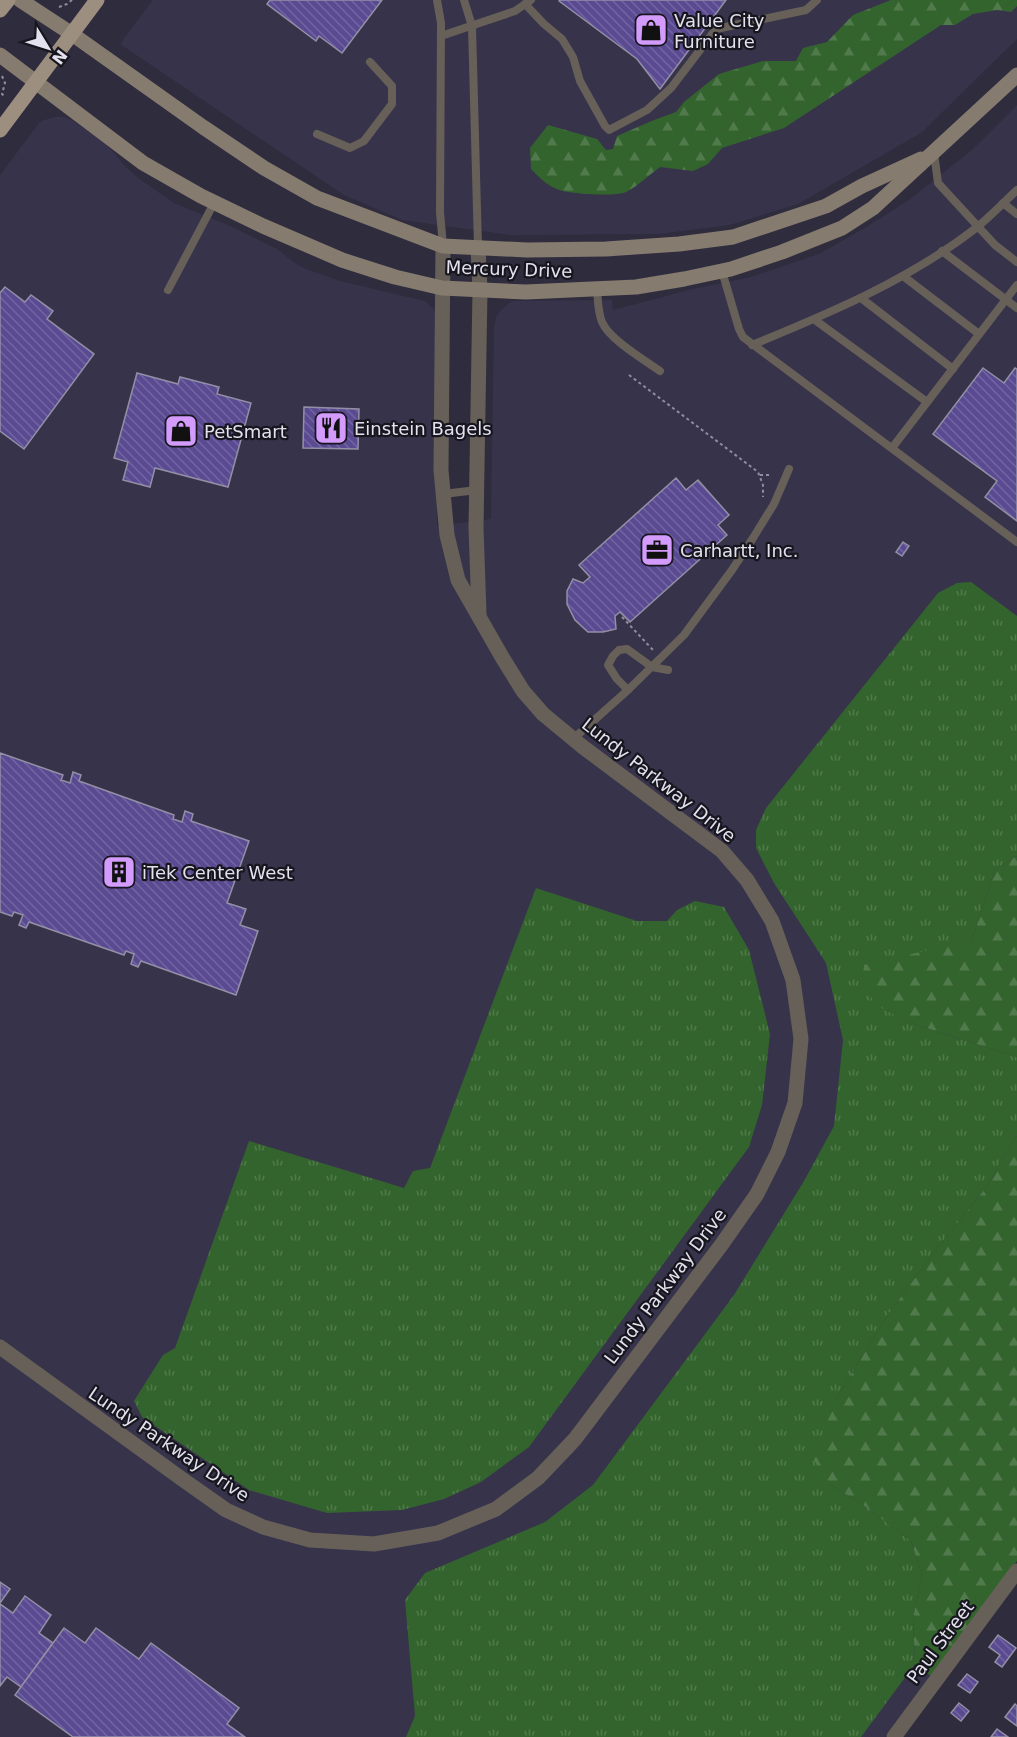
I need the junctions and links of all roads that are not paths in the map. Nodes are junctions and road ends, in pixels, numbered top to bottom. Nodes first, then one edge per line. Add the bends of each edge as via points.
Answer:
1 (8, 0) edge
2 (20, 0) edge
3 (97, 0) edge
4 (437, 0) edge
5 (464, 0) edge
6 (817, 0) edge
7 (528, 2) edge
8 (0, 10) edge
9 (472, 26) junction
10 (72, 34) junction
11 (441, 36) junction
12 (0, 55) edge
13 (370, 62) dead end
14 (1017, 75) edge
15 (37, 81) junction
16 (0, 130) edge
17 (317, 134) dead end
18 (934, 153) junction
19 (1017, 190) edge
20 (214, 203) junction
21 (1003, 203) junction
22 (1017, 214) edge
23 (978, 226) junction
24 (443, 246) junction
25 (478, 247) junction
26 (942, 251) junction
27 (1017, 262) edge
28 (723, 271) junction
29 (903, 276) junction
30 (1017, 285) edge
31 (442, 288) junction
32 (168, 290) dead end
33 (480, 290) junction
34 (597, 290) junction
35 (861, 298) junction
36 (1006, 299) junction
37 (1017, 308) edge
38 (815, 320) junction
39 (979, 334) junction
40 (752, 345) junction
41 (953, 369) junction
42 (660, 371) dead end
43 (927, 402) junction
44 (892, 448) junction
45 (789, 468) dead end
46 (477, 490) junction
47 (443, 494) junction
48 (1017, 542) edge
49 (479, 617) junction
50 (652, 667) junction
51 (668, 670) dead end
52 (628, 690) junction
53 (573, 739) junction
54 (0, 1347) edge
55 (1017, 1571) edge
56 (1011, 1590) edge
57 (894, 1737) edge

1 - 8 main road
2 - 10 street, Mercury Drive
3 - 10 main road
4 - 11 lane
5 - 9 lane
6 - 7 lane via 806,10 716,29 671,88 647,110 609,130 580,81 573,57 562,39 544,24
7 - 9 lane via 515,11
9 - 11 lane
9 - 25 lane
10 - 15 main road
10 - 24 street, Mercury Drive via 264,168 317,198
11 - 24 lane
12 - 15 street, Mercury Drive
13 - 17 lane via 392,86 392,104 364,141 350,148
14 - 18 street, Mercury Drive
15 - 16 main road
15 - 20 street, Mercury Drive via 143,163
18 - 23 lane via 938,183
18 - 25 street, Mercury Drive via 826,206 733,237 606,249
18 - 28 street, Mercury Drive via 873,208 842,228
19 - 21 lane
20 - 31 street, Mercury Drive via 342,260
20 - 32 lane
21 - 22 lane
21 - 23 lane
23 - 26 lane
23 - 27 lane
24 - 25 street, Mercury Drive
24 - 31 street, Lundy Parkway Drive
25 - 33 street, Lundy Parkway Drive
26 - 29 lane
26 - 36 lane
28 - 34 street, Mercury Drive
28 - 40 lane via 739,329
29 - 35 lane
29 - 39 lane
30 - 36 lane
31 - 33 street, Mercury Drive
31 - 47 street, Lundy Parkway Drive
33 - 34 street, Mercury Drive
33 - 46 street, Lundy Parkway Drive
34 - 42 lane via 602,323 621,344
35 - 38 lane
35 - 41 lane
36 - 37 lane
36 - 39 lane
38 - 40 lane
38 - 43 lane
39 - 41 lane
40 - 44 lane
41 - 43 lane
43 - 44 lane
44 - 48 lane
45 - 50 lane via 774,504 732,570 684,635
46 - 47 lane
46 - 49 street, Lundy Parkway Drive
47 - 49 street, Lundy Parkway Drive via 447,535 458,580
49 - 53 street, Lundy Parkway Drive via 523,691
50 - 51 lane
50 - 52 lane
50 - 52 lane via 627,649 619,650 608,665
52 - 53 lane
53 - 54 street, Lundy Parkway Drive via 722,851 747,880 772,921 790,970 801,1039 795,1103 778,1152 757,1194 575,1439 538,1478 496,1509 438,1533 374,1544 310,1540 263,1527 226,1510
55 - 56 street, Paul Street
56 - 57 street, Paul Street

